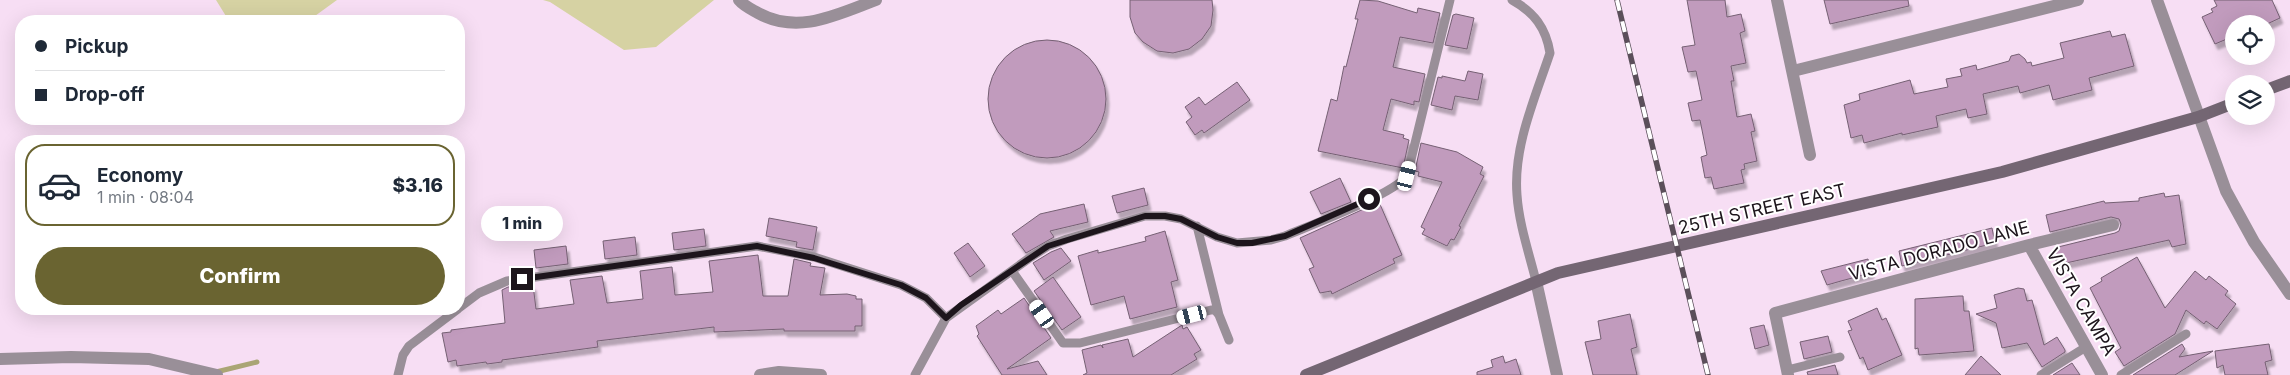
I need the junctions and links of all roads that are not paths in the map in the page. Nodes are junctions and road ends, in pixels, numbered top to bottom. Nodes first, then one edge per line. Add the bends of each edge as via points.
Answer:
1 (739, 0) edge
2 (876, 0) edge
3 (1450, 0) edge
4 (1512, 0) edge
5 (1777, 0) edge
6 (2078, 0) edge
7 (2157, 0) edge
8 (1792, 71) junction
9 (2290, 81) edge
10 (2275, 87) edge
11 (2225, 106) edge
12 (2198, 117) junction
13 (1810, 155) dead end
14 (2113, 225) dead end
15 (1197, 226) junction
16 (2028, 245) junction
17 (1012, 270) junction
18 (1536, 281) junction
19 (2290, 294) edge
20 (465, 304) edge
21 (451, 315) edge
22 (1219, 315) junction
23 (946, 318) junction
24 (2186, 334) dead end
25 (1229, 340) dead end
26 (2086, 347) junction
27 (1840, 357) dead end
28 (0, 359) edge
29 (1787, 372) edge
30 (217, 375) edge
31 (398, 375) edge
32 (760, 375) edge
33 (821, 375) edge
34 (915, 375) edge
35 (1306, 375) edge
36 (1557, 375) edge
37 (2041, 375) edge
38 (2102, 375) edge
39 (2120, 375) edge

1 - 2 street via 773,21 793,24 820,20
3 - 15 lane via 1407,176 1403,181 1271,240 1237,243
4 - 18 lane via 1534,16 1543,28 1550,53 1519,154 1516,193
5 - 8 street
6 - 8 street
7 - 12 street
8 - 13 street
9 - 10 main road
11 - 12 main road, 25TH STREET EAST
12 - 18 main road, 25TH STREET EAST via 2002,172 1558,273
12 - 19 street via 2226,191 2254,242
14 - 16 street, VISTA DORADO LANE
15 - 17 lane via 1181,219 1145,216 1048,246
15 - 22 lane
16 - 26 street, VISTA CAMPA
16 - 29 street, VISTA DORADO LANE via 1774,313
17 - 22 lane via 1063,343 1080,343 1211,310
17 - 23 lane
18 - 35 main road, 25TH STREET EAST
18 - 36 street
20 - 23 lane via 479,293 507,281 757,246 814,258 901,285 926,298
21 - 31 lane via 409,346
22 - 25 lane
23 - 34 lane
24 - 39 lane
26 - 37 lane
26 - 38 street, VISTA CAMPA
27 - 29 lane
28 - 30 street via 149,359
32 - 33 street via 779,372

